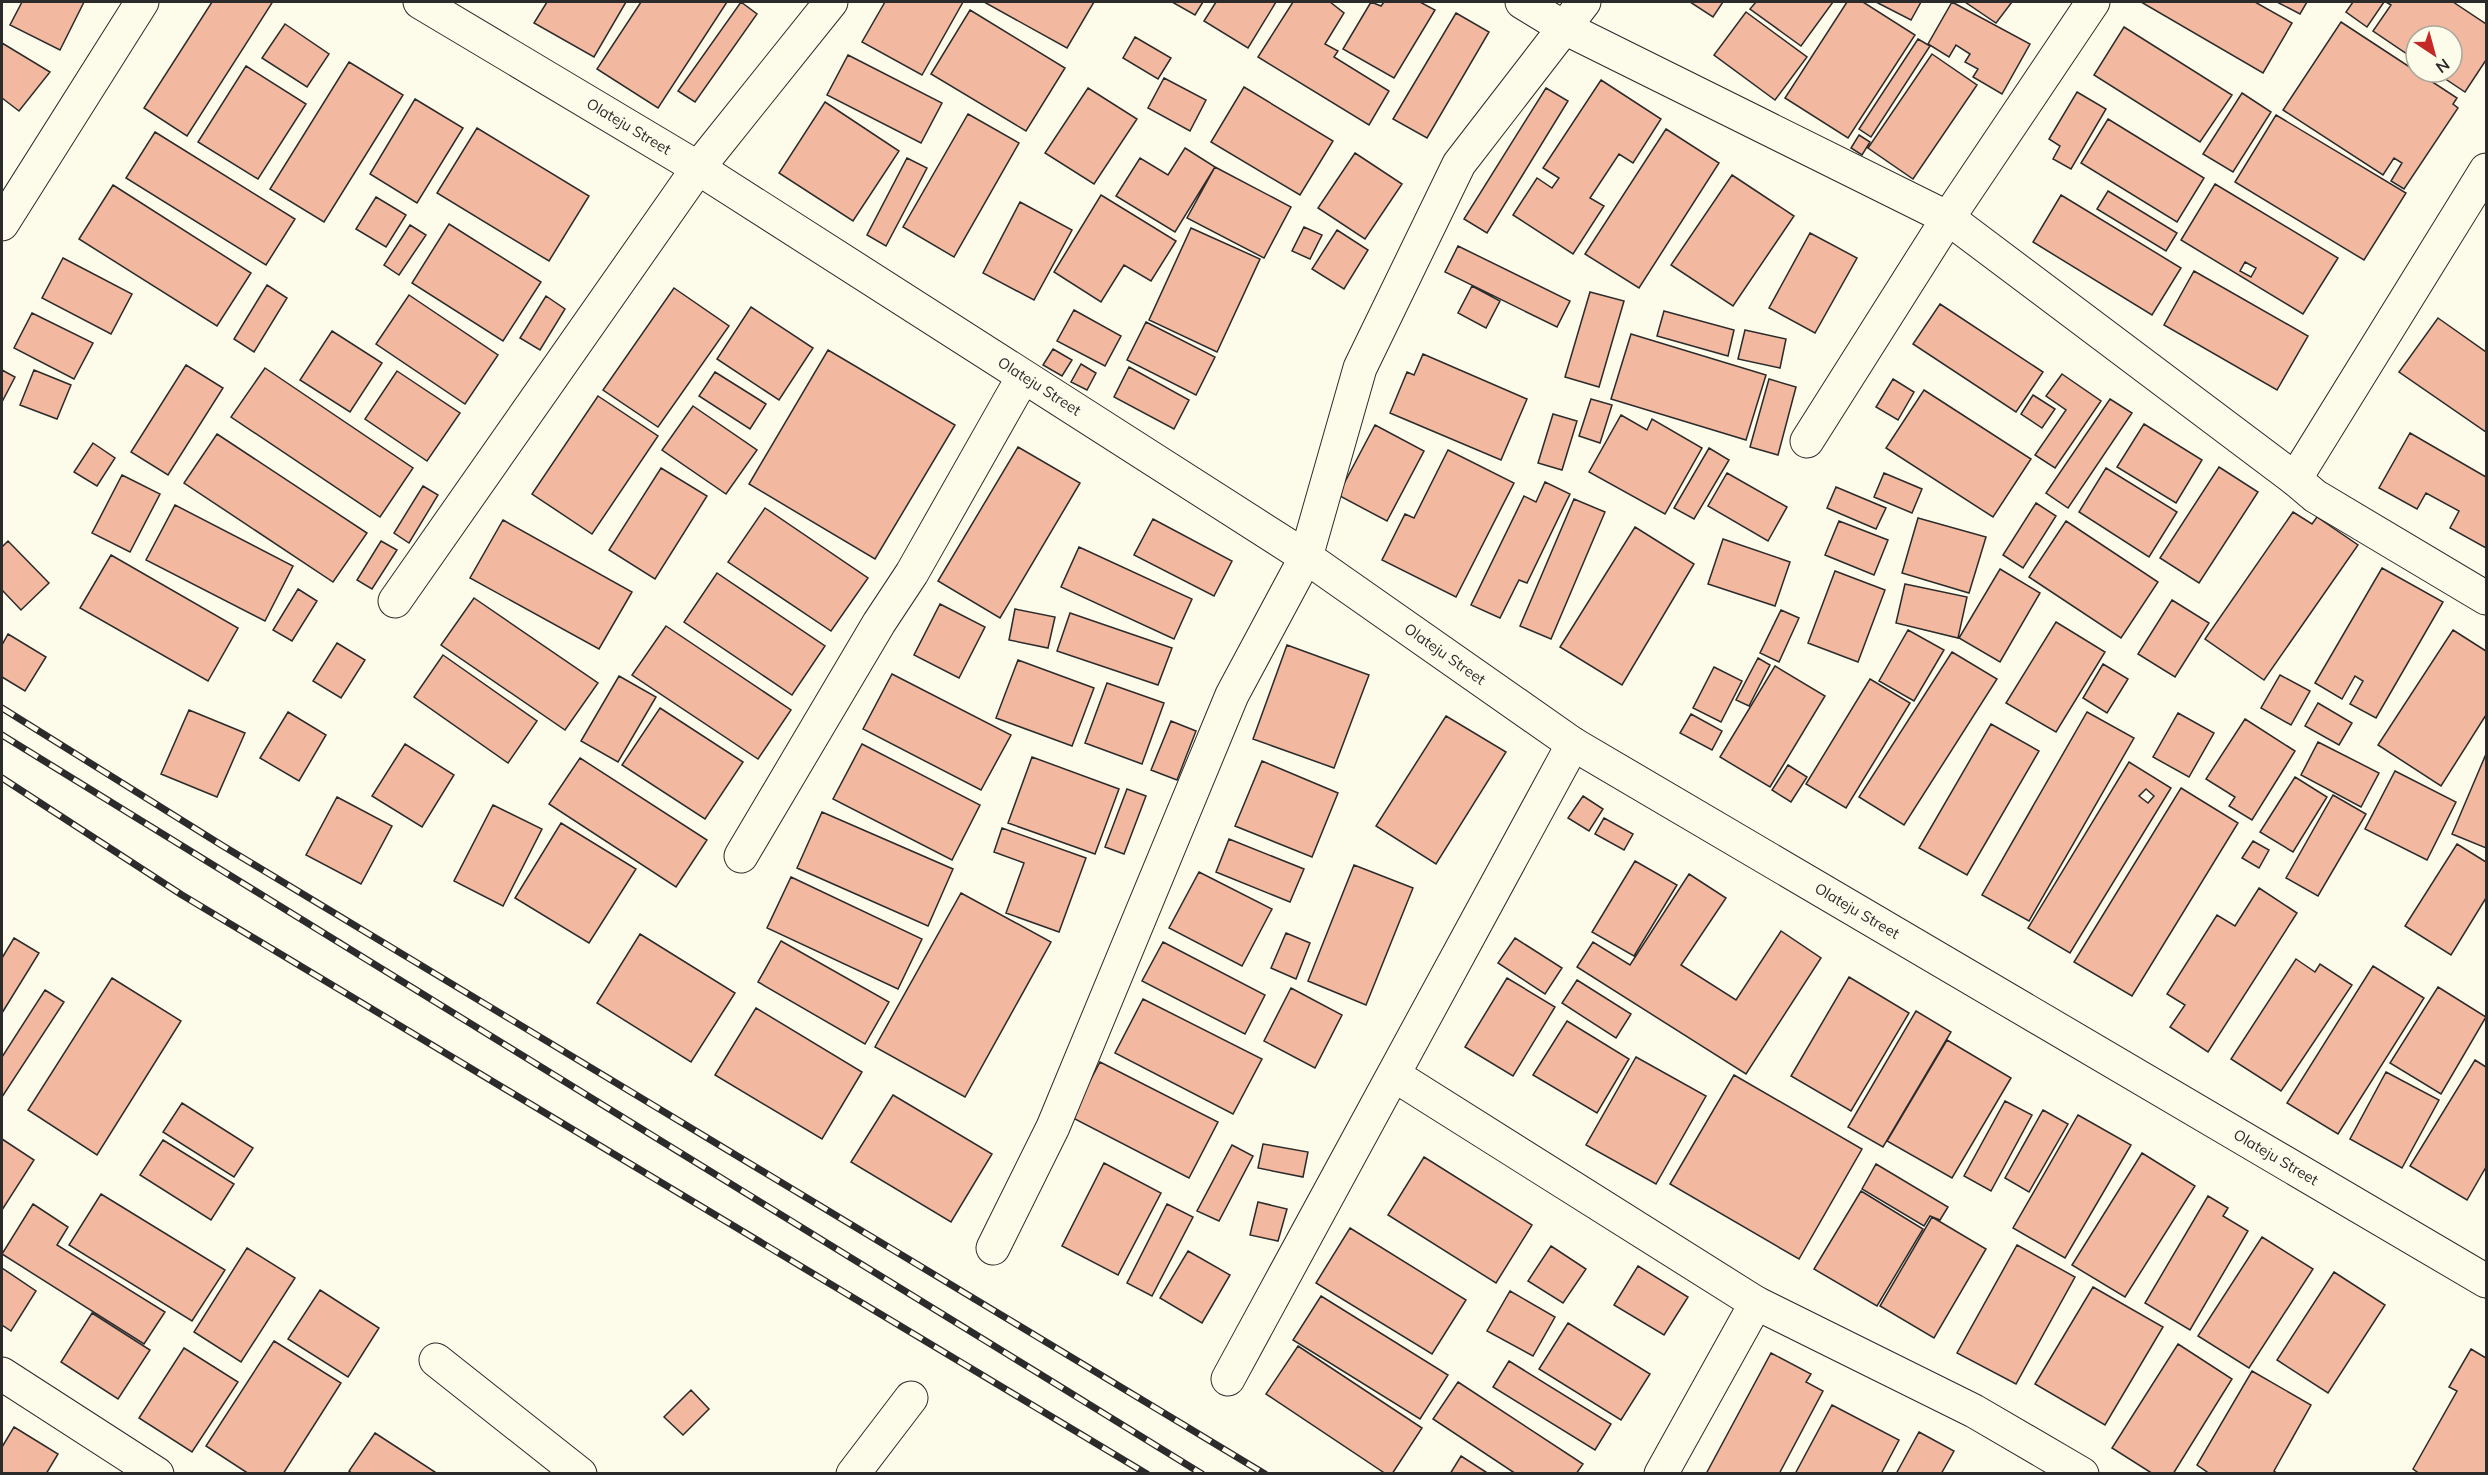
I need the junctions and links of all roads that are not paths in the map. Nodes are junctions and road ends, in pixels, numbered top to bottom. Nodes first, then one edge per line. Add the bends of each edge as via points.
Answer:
1 (142, 2) edge
2 (420, 2) edge
3 (831, 2) edge
4 (1522, 2) edge
5 (1584, 2) edge
6 (2092, 2) edge
7 (1563, 27) junction
8 (698, 168) junction
9 (2487, 170) edge
10 (1948, 218) junction
11 (2, 224) edge
12 (1023, 377) junction
13 (1807, 441) dead end
14 (2295, 479) junction
15 (1306, 557) junction
16 (2487, 598) edge
17 (395, 601) dead end
18 (1573, 744) junction
19 (741, 856) dead end
20 (1394, 1075) junction
21 (993, 1248) dead end
22 (2483, 1272) edge
23 (1756, 1303) junction
24 (436, 1360) dead end
25 (2, 1374) edge
26 (1228, 1379) dead end
27 (911, 1398) dead end
28 (157, 1473) edge
29 (579, 1473) edge
30 (853, 1473) edge
31 (1661, 1473) edge
32 (2082, 1473) edge

1 - 11 street
2 - 8 street, Olateju Street
3 - 8 street
4 - 7 street
5 - 7 street
6 - 10 street
7 - 10 street
7 - 15 street via 1459,164 1360,368
8 - 12 street, Olateju Street
8 - 17 street
9 - 14 street
10 - 13 street
10 - 14 street
12 - 15 street, Olateju Street
12 - 19 street via 912,573
14 - 16 street via 2315,496
15 - 18 street, Olateju Street
15 - 21 street via 1232,695 1053,1127
18 - 20 street
18 - 22 street, Olateju Street
20 - 23 street
20 - 26 street
23 - 31 street
23 - 32 street via 1974,1411
24 - 29 street
25 - 28 street
27 - 30 street

